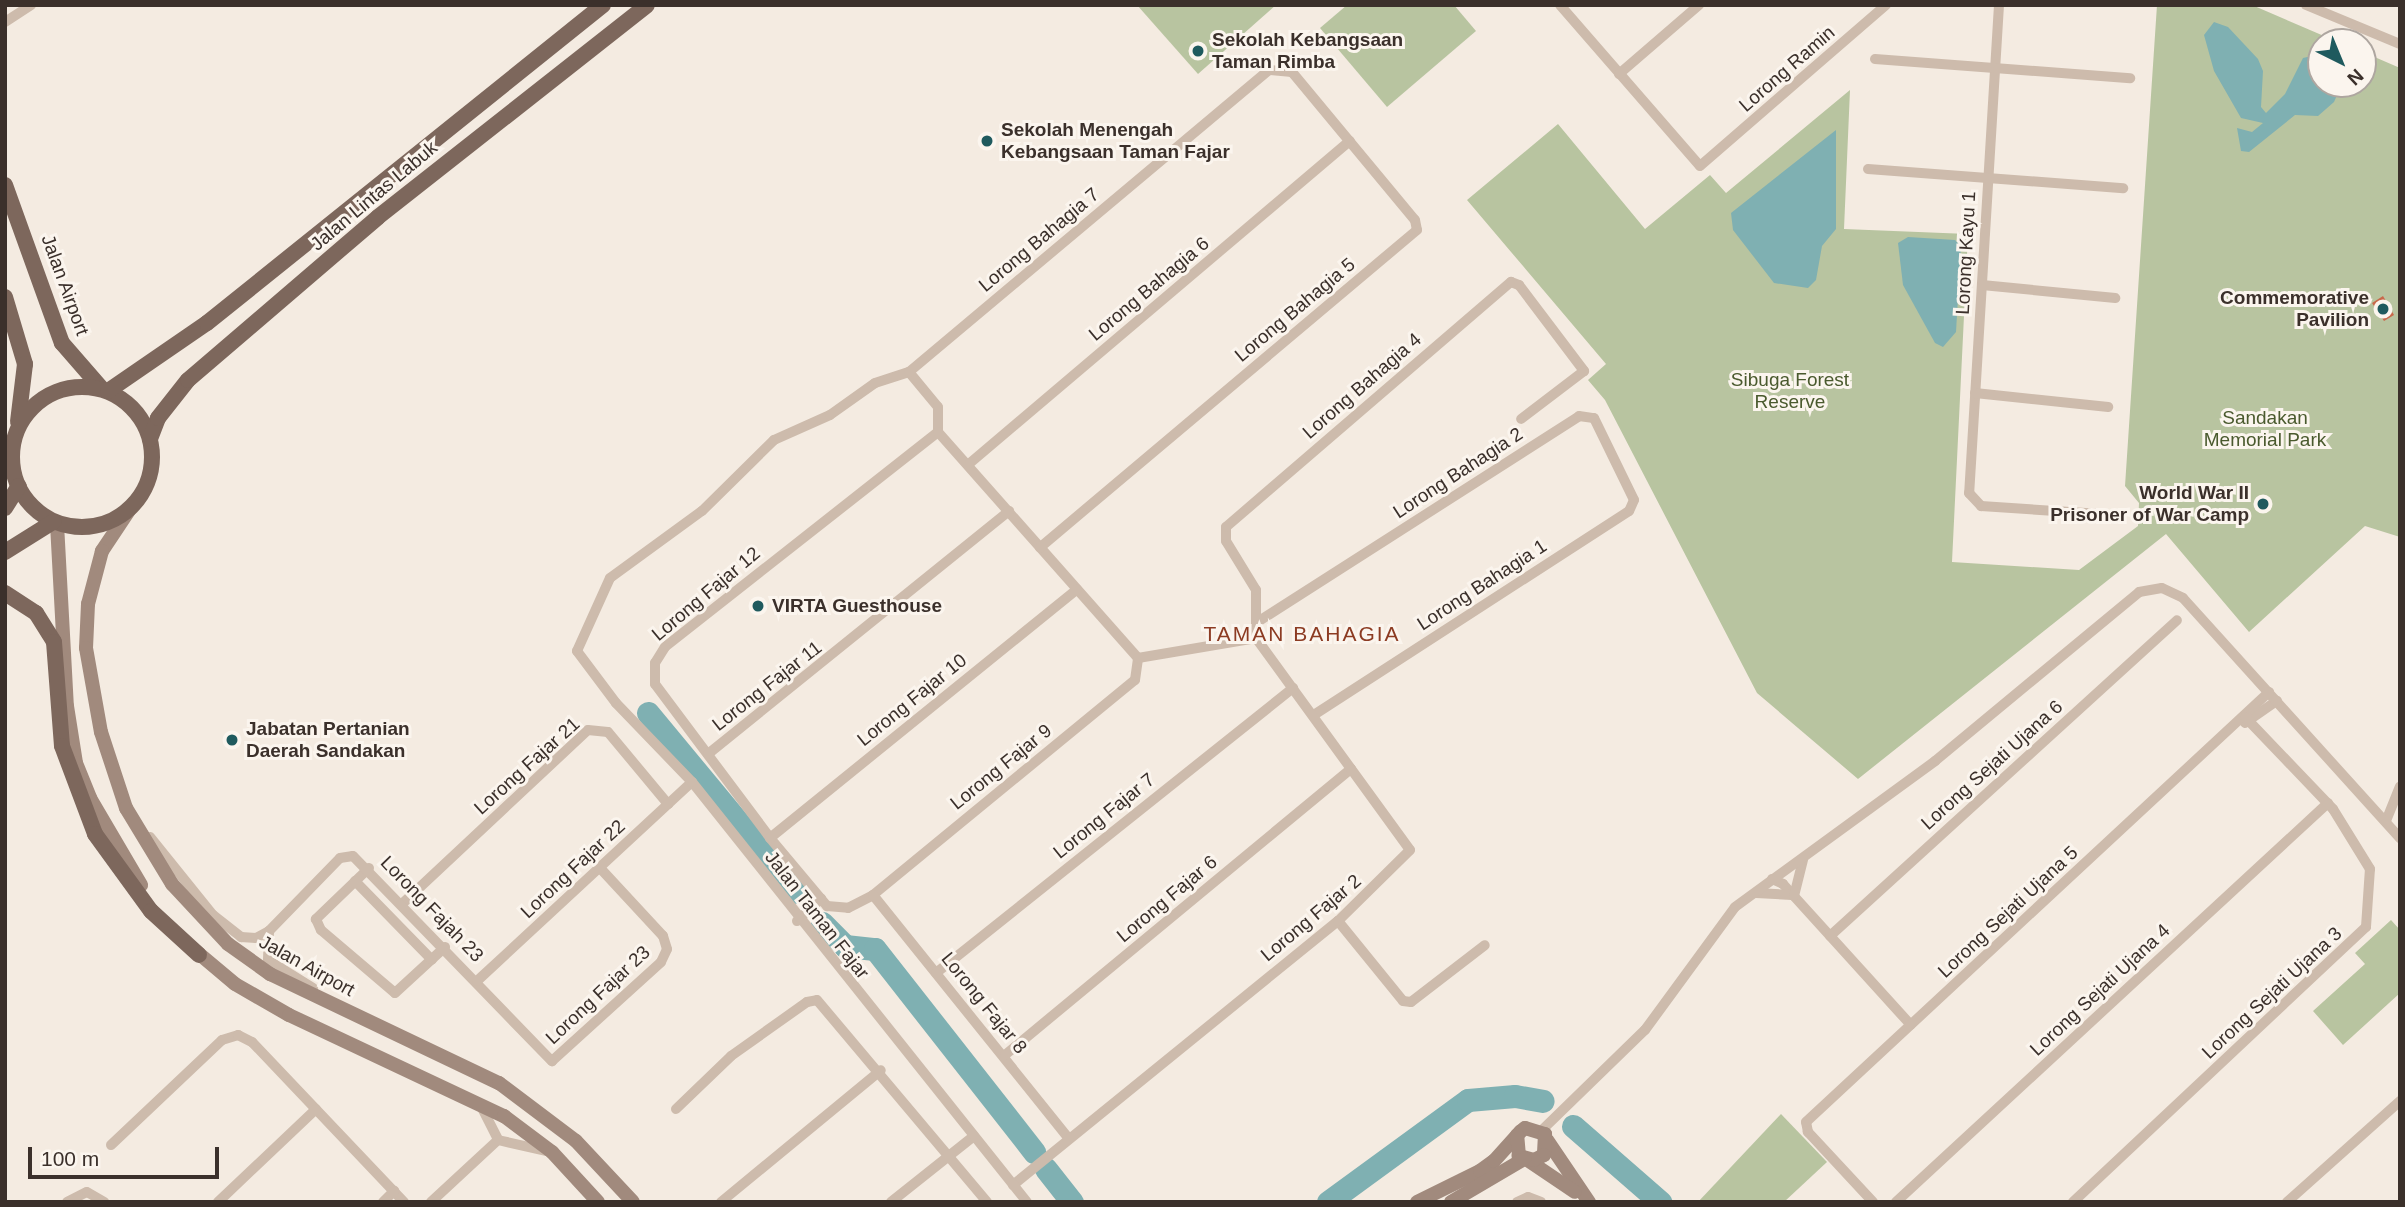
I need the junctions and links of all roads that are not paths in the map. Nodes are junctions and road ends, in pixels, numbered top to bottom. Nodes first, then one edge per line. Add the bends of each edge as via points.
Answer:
1 (31, 5) edge
2 (603, 5) edge
3 (647, 5) edge
4 (1560, 5) edge
5 (1699, 5) edge
6 (1886, 5) edge
7 (2000, 5) edge
8 (2306, 5) edge
9 (5, 22) edge
10 (2400, 44) edge
11 (1875, 59) dead end
12 (1995, 68) junction
13 (1292, 72) joint
14 (1619, 74) junction
15 (2130, 78) dead end
16 (1350, 141) junction
17 (1868, 169) dead end
18 (1988, 178) junction
19 (5, 185) edge
20 (2123, 188) dead end
21 (1982, 285) junction
22 (5, 297) edge
23 (2115, 298) dead end
24 (909, 372) junction
25 (105, 390) junction
26 (1975, 393) junction
27 (2108, 407) dead end
28 (1521, 419) dead end
29 (17, 432) junction
30 (938, 432) junction
31 (150, 439) junction
32 (970, 463) junction
33 (19, 486) junction
34 (134, 503) junction
35 (1634, 506) joint
36 (5, 508) edge
37 (1009, 511) junction
38 (2101, 514) dead end
39 (55, 523) junction
40 (1040, 547) junction
41 (5, 552) edge
42 (1077, 589) junction
43 (5, 593) edge
44 (2177, 620) dead end
45 (1259, 621) junction
46 (1256, 638) junction
47 (1138, 658) junction
48 (1293, 688) junction
49 (2273, 697) junction
50 (1314, 715) junction
51 (2248, 719) junction
52 (708, 754) junction
53 (112, 767) junction
54 (1351, 769) junction
55 (692, 782) junction
56 (2399, 791) edge
57 (2328, 803) junction
58 (668, 804) junction
59 (2386, 821) junction
60 (770, 838) junction
61 (2400, 838) edge
62 (1806, 854) junction
63 (369, 868) junction
64 (600, 868) junction
65 (1772, 879) junction
66 (355, 881) junction
67 (1750, 894) junction
68 (873, 895) junction
69 (1794, 896) junction
70 (821, 900) junction
71 (403, 903) junction
72 (797, 921) junction
73 (1338, 922) junction
74 (270, 931) junction
75 (1830, 936) junction
76 (1485, 945) dead end
77 (445, 947) junction
78 (199, 955) junction
79 (432, 960) junction
80 (936, 973) junction
81 (477, 981) junction
82 (1911, 1026) junction
83 (400, 1035) junction
84 (1005, 1055) junction
85 (881, 1070) junction
86 (2400, 1101) edge
87 (479, 1102) junction
88 (316, 1109) junction
89 (676, 1109) dead end
90 (1517, 1135) junction
91 (1544, 1135) junction
92 (974, 1136) junction
93 (1067, 1136) junction
94 (498, 1140) junction
95 (111, 1145) dead end
96 (552, 1152) junction
97 (951, 1155) junction
98 (1526, 1160) junction
99 (1013, 1185) junction
100 (394, 1191) junction
101 (67, 1202) edge
102 (104, 1202) edge
103 (218, 1202) edge
104 (383, 1202) edge
105 (404, 1202) edge
106 (431, 1202) edge
107 (598, 1202) edge
108 (633, 1202) edge
109 (721, 1202) edge
110 (891, 1202) edge
111 (986, 1202) edge
112 (1027, 1202) edge
113 (1417, 1202) edge
114 (1451, 1202) edge
115 (1517, 1202) edge
116 (1541, 1202) edge
117 (1588, 1202) edge
118 (1873, 1202) edge
119 (1896, 1202) edge
120 (2073, 1202) edge
121 (2287, 1202) edge

1 - 9 street
2 - 25 main road, Jalan Lintas Labuk via 207,323
3 - 31 main road, Jalan Lintas Labuk via 378,217 188,380 158,418
4 - 14 street
5 - 14 street
6 - 14 street, Lorong Ramin via 1698,165
7 - 12 street, Lorong Kayu 1
8 - 10 street
11 - 12 street
12 - 15 street
12 - 18 street, Lorong Kayu 1
13 - 16 street, Lorong Bahagia 5
13 - 24 street, Lorong Bahagia 7 via 1269,70
16 - 32 street, Lorong Bahagia 6
16 - 40 street, Lorong Bahagia 5 via 1415,220 1417,230
17 - 18 street
18 - 20 street
18 - 21 street, Lorong Kayu 1
19 - 25 main road, Jalan Airport via 62,343
21 - 23 street
21 - 26 street, Lorong Kayu 1
22 - 29 main road via 25,364
24 - 30 street via 938,407
24 - 55 street, Jalan Taman Fajar via 875,383 830,415 774,440 702,511 616,572 602,588 577,652 616,703
25 - 29 main road via 82,386 52,394 27,413
25 - 31 main road via 129,404
26 - 27 street
26 - 38 street, Lorong Kayu 1 via 1969,493 1974,502
28 - 45 street, Lorong Bahagia 4 via 1584,371 1519,285 1505,286 1226,527 1226,541 1256,590
29 - 33 main road via 12,459
30 - 32 street
30 - 52 street, Lorong Fajar 12 via 665,646 655,663 655,684
31 - 34 main road via 150,473
32 - 37 street
33 - 36 main road
33 - 39 main road
34 - 39 main road via 100,524
34 - 53 main road, Jalan Airport via 102,551 88,604 88,661
35 - 45 street, Lorong Bahagia 2 via 1588,413
35 - 50 street, Lorong Bahagia 1
37 - 40 street
37 - 52 street, Lorong Fajar 11
39 - 41 main road
39 - 78 main road via 66,706 76,763 133,874
40 - 42 street
42 - 47 street
42 - 60 street, Lorong Fajar 10
43 - 78 main road via 36,613 54,642 62,746 95,834 151,911
44 - 75 street, Lorong Sejati Ujana 6
45 - 46 street
46 - 47 street
46 - 48 street, Lorong Fajar 2
47 - 68 street, Lorong Fajar 9 via 1135,680
48 - 50 street, Lorong Fajar 2
48 - 80 street, Lorong Fajar 7
49 - 51 street, Lorong Sejati Ujana 5
49 - 59 street
49 - 62 street via 2183,597 2162,588 2139,592 1954,747
50 - 54 street, Lorong Fajar 2
51 - 57 street, Lorong Sejati Ujana 3
51 - 82 street, Lorong Sejati Ujana 5
52 - 60 street, Lorong Fajar 12
53 - 74 street via 144,829 213,915 241,937
53 - 83 main road, Jalan Airport via 143,840 190,906 228,944 305,993
54 - 73 street, Lorong Fajar 2 via 1410,850
54 - 84 street, Lorong Fajar 6
55 - 58 street, Lorong Fajar 22
55 - 72 street, Jalan Taman Fajar
56 - 59 street
57 - 119 street, Lorong Sejati Ujana 4
57 - 120 street, Lorong Sejati Ujana 3 via 2372,876 2366,928
58 - 64 street, Lorong Fajar 22
58 - 71 street, Lorong Fajar 21 via 608,732 588,730
59 - 61 street
60 - 70 street, Lorong Fajar 12
62 - 65 street
62 - 69 street via 1796,872
63 - 66 street
63 - 71 street, Lorong Fajah 23
63 - 74 street, Lorong Fajah 23 via 353,856 340,858
64 - 81 street, Lorong Fajar 22
64 - 81 street, Lorong Fajar 23 via 663,936 667,949 661,962 558,1059 545,1059
65 - 67 street
65 - 69 street
66 - 79 street
66 - 79 street via 316,919 321,930 388,992 403,988
67 - 69 street via 1779,890
67 - 91 street via 1723,921 1645,1030
68 - 70 street via 837,911
68 - 80 street, Lorong Fajar 8
69 - 75 street
70 - 72 street
71 - 77 street, Lorong Fajah 23
72 - 92 street, Jalan Taman Fajar
73 - 76 street via 1403,1001 1411,1002
73 - 93 street, Lorong Fajar 2
74 - 83 street via 265,954 277,968
75 - 82 street
77 - 79 street
77 - 81 street, Lorong Fajah 23
78 - 87 main road via 289,1014
80 - 84 street, Lorong Fajar 8
82 - 118 street, Lorong Sejati Ujana 5 via 1805,1125
83 - 108 main road, Jalan Airport via 499,1083 540,1112 576,1140
84 - 93 street, Lorong Fajar 8
85 - 89 street via 825,1005 807,1002 731,1056
85 - 97 street
85 - 109 street
86 - 121 street
87 - 94 street
87 - 96 main road
88 - 95 street via 253,1042 238,1035 222,1040
88 - 100 street
88 - 103 street
90 - 91 main road via 1525,1128
90 - 98 main road via 1516,1151
90 - 113 main road via 1480,1171
91 - 98 main road via 1544,1155
91 - 117 main road
92 - 97 street
92 - 99 street, Jalan Taman Fajar
93 - 99 street, Lorong Fajar 2
94 - 96 street
94 - 106 street
96 - 107 main road
97 - 110 street
97 - 111 street
98 - 114 main road
98 - 117 main road
99 - 112 street, Jalan Taman Fajar
100 - 104 street
100 - 105 street
101 - 102 street via 87,1192
115 - 116 street via 1528,1197

